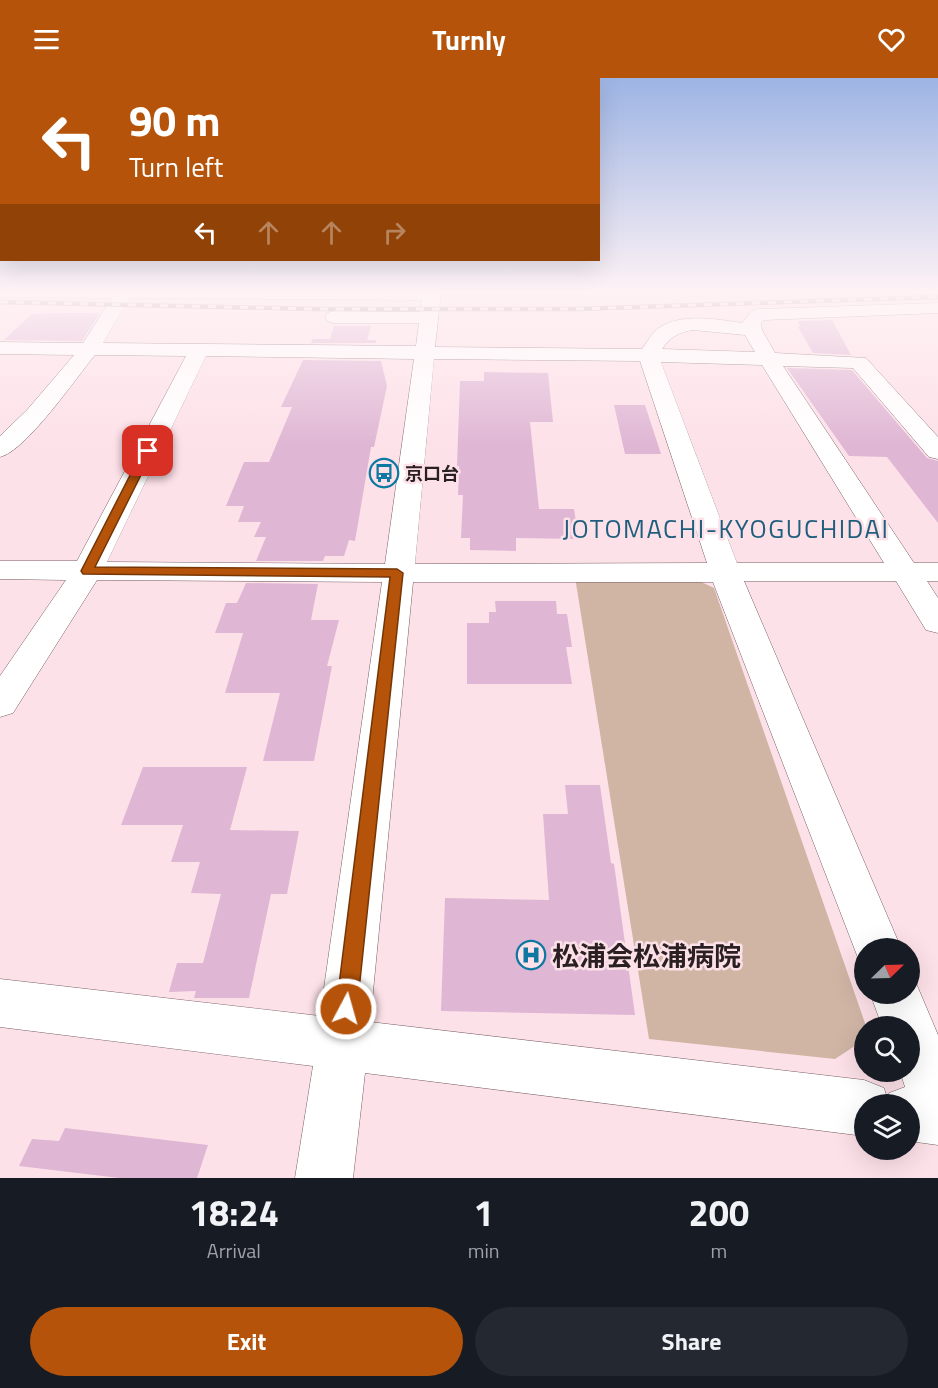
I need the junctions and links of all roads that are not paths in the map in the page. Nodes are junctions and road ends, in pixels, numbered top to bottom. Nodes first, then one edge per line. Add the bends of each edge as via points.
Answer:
1 (93, 343) edge
2 (243, 343) edge
3 (425, 343) edge
4 (584, 343) edge
5 (657, 343) edge
6 (760, 343) edge
7 (0, 348) edge
8 (90, 348) junction
9 (199, 350) junction
10 (648, 355) junction
11 (769, 360) junction
12 (0, 450) edge
13 (938, 452) edge
14 (0, 570) edge
15 (87, 571) junction
16 (904, 572) junction
17 (938, 572) edge
18 (397, 573) junction
19 (725, 573) junction
20 (938, 623) edge
21 (0, 704) edge
22 (873, 938) edge
23 (0, 1003) edge
24 (342, 1046) junction
25 (920, 1055) edge
26 (938, 1100) edge
27 (854, 1107) edge
28 (920, 1115) edge
29 (938, 1117) edge
30 (324, 1178) edge

1 - 8 street
2 - 9 street
3 - 18 street
4 - 10 street
5 - 10 street
6 - 11 street
7 - 8 street
8 - 9 street
8 - 12 street
9 - 15 street
10 - 11 street
10 - 19 street
11 - 13 street via 859,362
11 - 16 street
14 - 15 street
15 - 18 street
15 - 21 street
16 - 17 street
16 - 19 street
16 - 20 street
18 - 19 street
18 - 24 street
19 - 22 street
23 - 24 street
24 - 27 street
24 - 30 street
25 - 26 street
28 - 29 street

